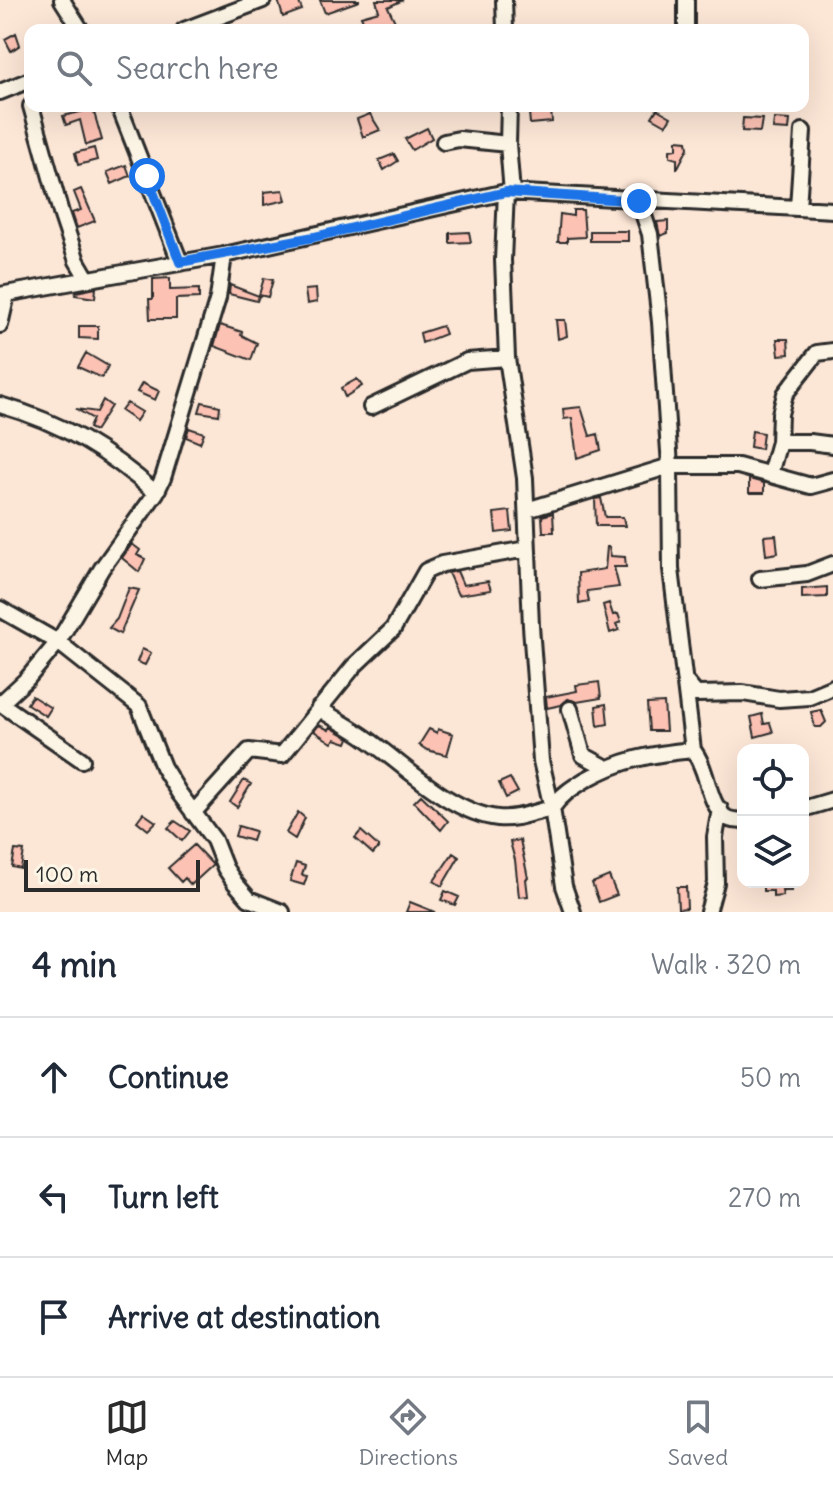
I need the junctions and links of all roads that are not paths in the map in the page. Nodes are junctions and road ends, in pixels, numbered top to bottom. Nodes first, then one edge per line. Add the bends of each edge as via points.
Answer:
1 (62, 0) edge
2 (263, 0) edge
3 (504, 0) edge
4 (686, 0) edge
5 (77, 24) edge
6 (200, 24) edge
7 (505, 24) edge
8 (686, 24) edge
9 (24, 83) edge
10 (0, 92) edge
11 (33, 112) edge
12 (121, 112) edge
13 (509, 112) edge
14 (803, 131) dead end
15 (444, 142) dead end
16 (508, 144) junction
17 (509, 192) junction
18 (639, 201) junction
19 (798, 208) junction
20 (833, 210) edge
21 (224, 255) junction
22 (180, 262) junction
23 (87, 278) junction
24 (4, 294) edge
25 (0, 325) edge
26 (833, 351) edge
27 (507, 358) junction
28 (0, 405) edge
29 (371, 407) dead end
30 (779, 442) junction
31 (833, 445) edge
32 (670, 466) junction
33 (770, 474) junction
34 (833, 480) edge
35 (156, 493) junction
36 (527, 510) junction
37 (527, 549) junction
38 (833, 564) edge
39 (760, 579) dead end
40 (0, 609) edge
41 (58, 642) junction
42 (686, 681) junction
43 (833, 687) edge
44 (0, 704) edge
45 (319, 708) junction
46 (570, 709) dead end
47 (693, 750) junction
48 (82, 760) dead end
49 (607, 768) junction
50 (833, 800) edge
51 (809, 807) edge
52 (552, 808) junction
53 (720, 809) junction
54 (193, 813) junction
55 (737, 820) edge
56 (247, 905) edge
57 (282, 912) edge
58 (573, 912) edge
59 (708, 912) edge

1 - 5 street
2 - 6 street
3 - 7 street
4 - 8 street
9 - 10 street
11 - 23 street via 61,213
12 - 22 street
13 - 16 street
14 - 19 street
15 - 16 street
16 - 17 street
17 - 18 street
17 - 21 street
17 - 27 street via 503,260
18 - 19 street
18 - 32 street via 650,234
19 - 20 street
21 - 22 street
21 - 35 street via 218,298
22 - 23 street
23 - 24 street
24 - 25 street
26 - 30 street via 817,353 785,394
27 - 29 street via 467,361
27 - 36 street
28 - 35 street via 80,435
30 - 31 street
30 - 33 street
32 - 33 street via 738,466
32 - 36 street
32 - 42 street via 670,554
33 - 34 street via 811,486
35 - 41 street
36 - 37 street
37 - 45 street via 426,571 393,629
37 - 52 street via 541,761
38 - 39 street via 807,574
40 - 41 street
41 - 44 street
41 - 54 street via 139,706 163,767
42 - 43 street via 696,694 743,693 774,700 809,697
42 - 47 street
44 - 48 street
45 - 52 street via 449,799 482,814 510,819
45 - 54 street via 282,755 252,749 244,754
46 - 49 street via 583,755
47 - 49 street via 629,759
47 - 53 street
49 - 52 street via 563,794
50 - 51 street
52 - 58 street
53 - 55 street
53 - 59 street via 716,883
54 - 56 street via 214,840
56 - 57 street

